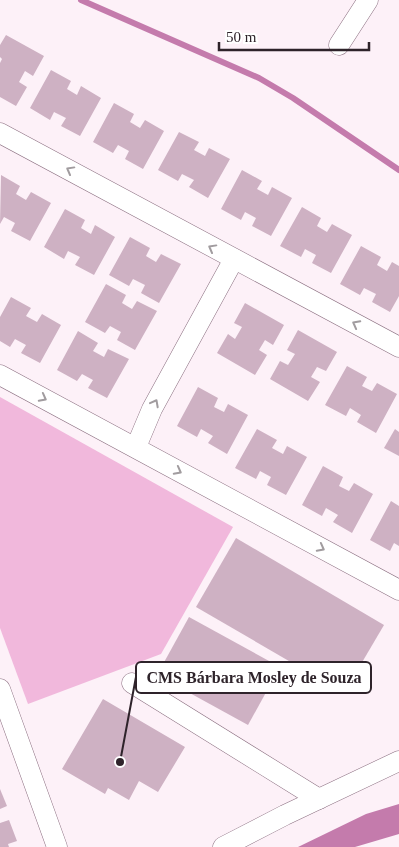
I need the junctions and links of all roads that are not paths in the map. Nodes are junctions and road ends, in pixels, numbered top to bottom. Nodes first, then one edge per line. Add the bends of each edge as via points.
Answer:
1 (368, 0) edge
2 (339, 44) dead end
3 (0, 132) edge
4 (234, 259) junction
5 (399, 347) edge
6 (0, 376) edge
7 (136, 447) junction
8 (399, 590) edge
9 (132, 683) dead end
10 (0, 689) edge
11 (399, 762) edge
12 (319, 799) junction
13 (56, 847) edge
14 (223, 847) edge

1 - 2 street
4 -> 3 street
5 -> 4 street
7 -> 4 street via 152,410
6 -> 7 street
7 -> 8 street
9 - 12 street
10 - 13 street
11 - 12 street
12 - 14 street

